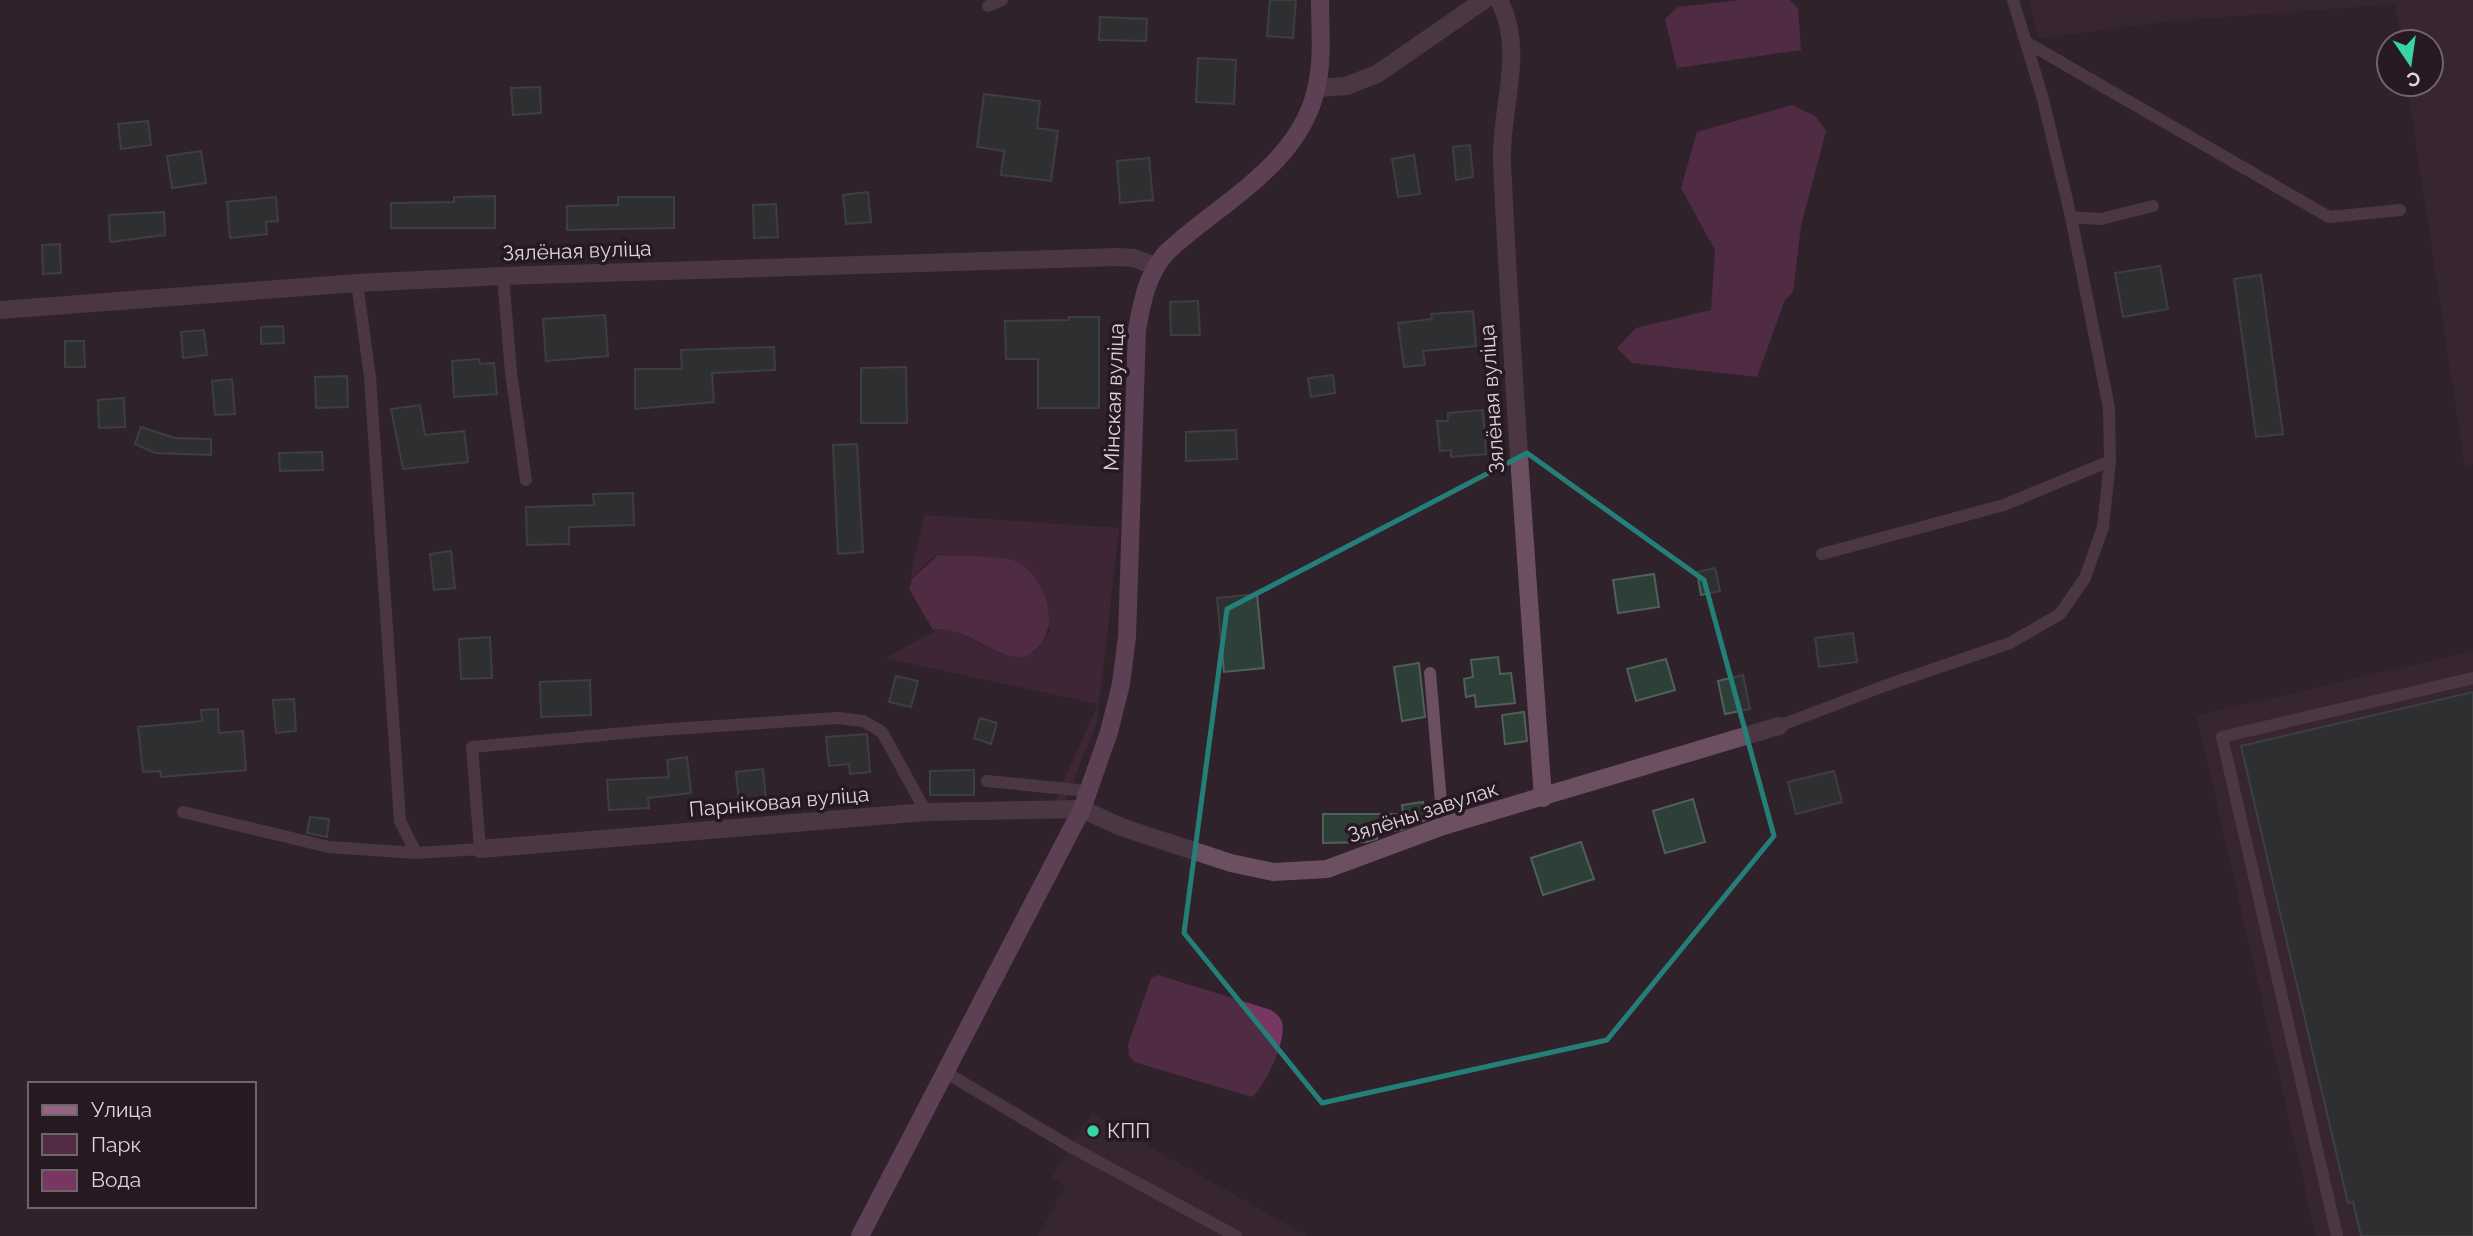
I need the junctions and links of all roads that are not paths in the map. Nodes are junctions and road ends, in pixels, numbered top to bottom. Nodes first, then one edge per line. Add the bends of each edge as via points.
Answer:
1 (1002, 0) edge
2 (1320, 0) edge
3 (1484, 0) edge
4 (1499, 0) edge
5 (2013, 0) edge
6 (988, 6) dead end
7 (2026, 42) junction
8 (1317, 88) junction
9 (2153, 206) dead end
10 (2400, 210) dead end
11 (2071, 217) junction
12 (1155, 266) junction
13 (503, 276) junction
14 (357, 284) junction
15 (0, 310) edge
16 (2110, 461) junction
17 (526, 480) dead end
18 (1822, 554) dead end
19 (1430, 673) dead end
20 (2473, 678) edge
21 (1779, 726) joint
22 (987, 781) dead end
23 (1091, 784) junction
24 (1543, 798) junction
25 (1082, 809) junction
26 (183, 812) dead end
27 (926, 812) junction
28 (1443, 826) junction
29 (480, 849) junction
30 (416, 853) junction
31 (945, 1072) junction
32 (860, 1236) edge
33 (1236, 1236) edge
34 (2337, 1236) edge

1 - 6 lane
2 - 8 street, Мінская вуліца
3 - 8 street via 1377,75 1346,86
4 - 24 street, Зялёная вуліца via 1511,36 1502,161
5 - 7 lane
7 - 10 lane via 2329,217
7 - 11 lane
8 - 12 street, Мінская вуліца via 1297,136 1276,161
9 - 11 lane via 2101,219
11 - 16 lane via 2109,408
12 - 13 street, Зялёная вуліца via 1118,257
12 - 23 street, Мінская вуліца via 1137,330 1127,637 1121,684
13 - 14 street, Зялёная вуліца
13 - 17 lane
14 - 15 street, Зялёная вуліца
14 - 30 lane via 370,377 400,821
16 - 18 lane via 2004,505
16 - 21 lane via 2103,527 2085,578 2060,614 2010,643
19 - 28 lane
20 - 34 lane via 2222,737
21 - 24 street, Зялёны завулак
22 - 23 lane
23 - 25 street, Мінская вуліца
24 - 28 street, Зялёны завулак
25 - 27 street, Парніковая вуліца
25 - 28 street, Зялёны завулак via 1121,827 1273,872 1327,869
25 - 31 street, Мінская вуліца
26 - 30 lane via 329,848
27 - 29 street, Парніковая вуліца
27 - 29 lane via 881,732 863,721 838,718 657,730 472,747
29 - 30 lane
31 - 32 street, Мінская вуліца
31 - 33 lane

